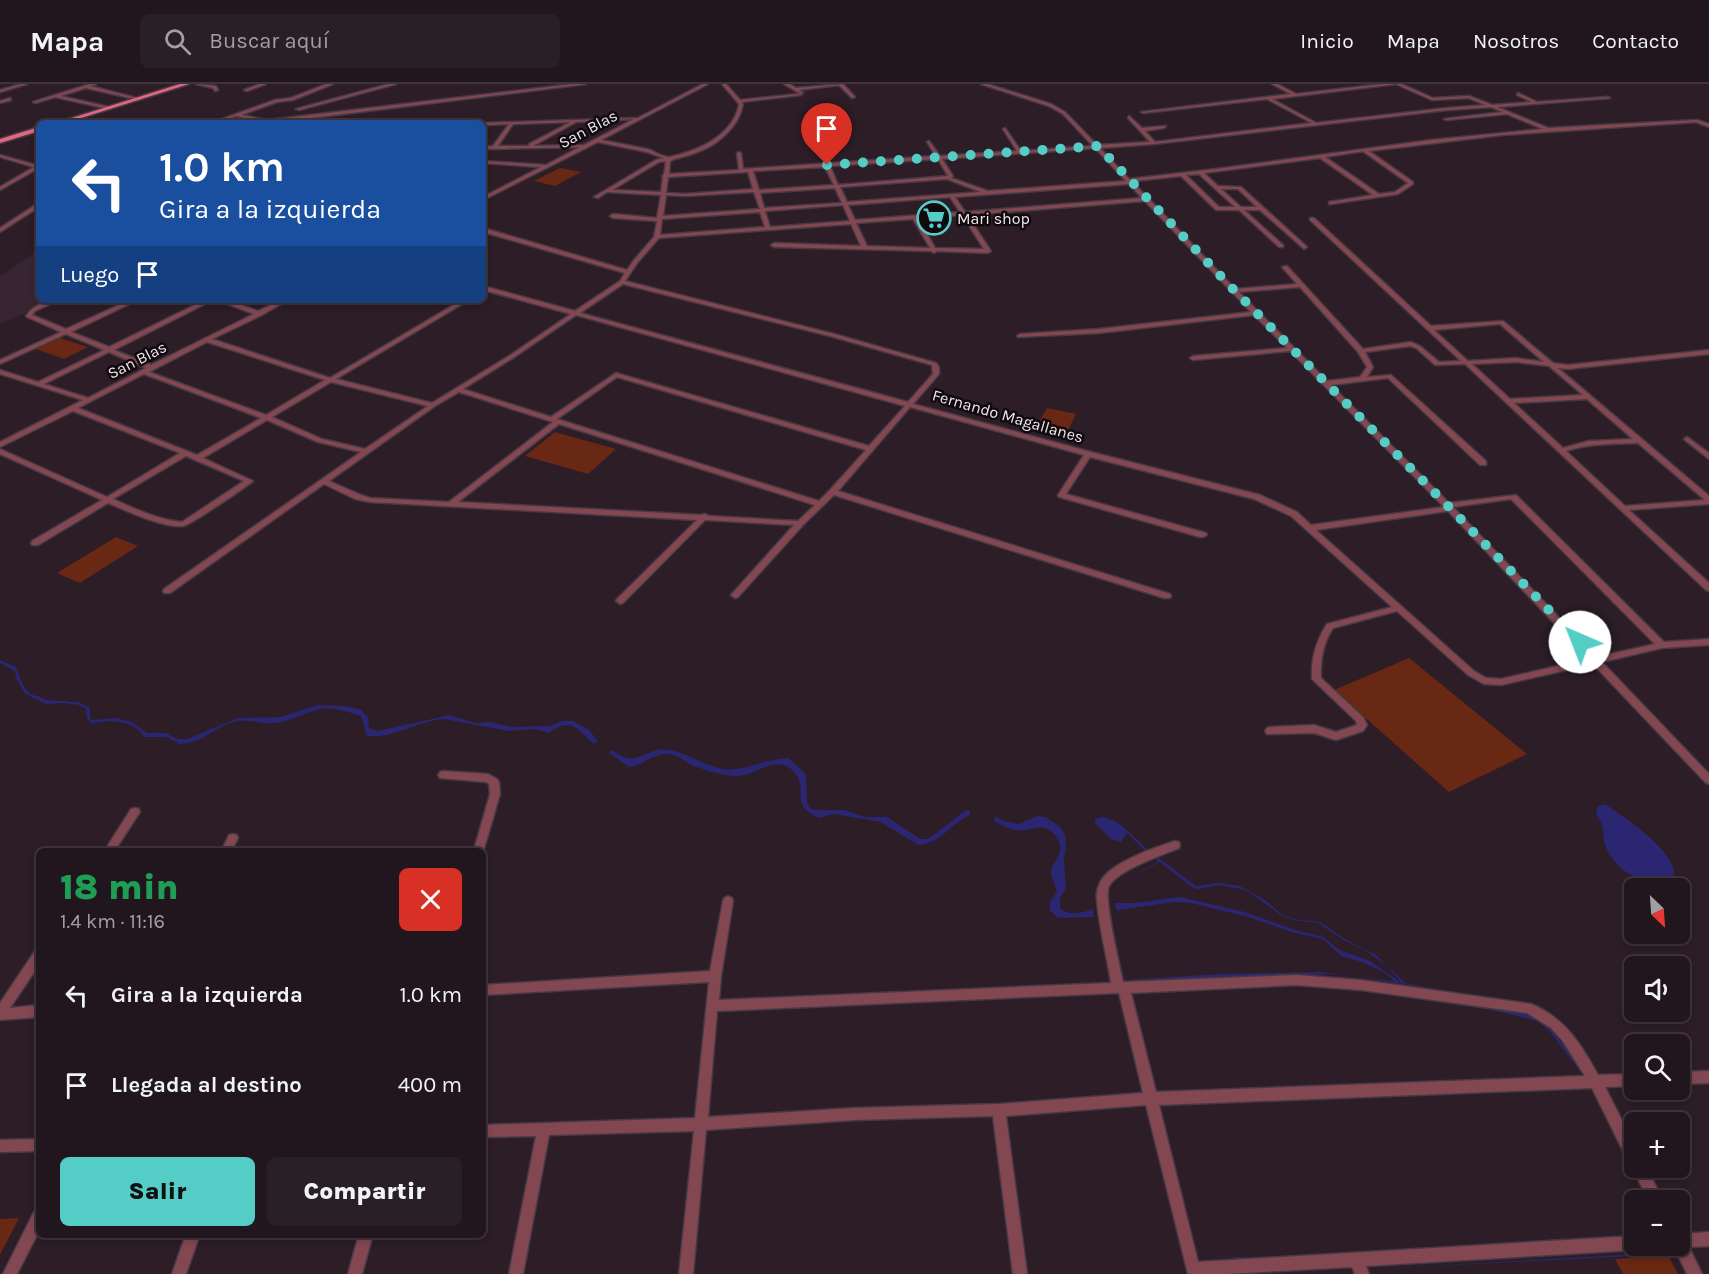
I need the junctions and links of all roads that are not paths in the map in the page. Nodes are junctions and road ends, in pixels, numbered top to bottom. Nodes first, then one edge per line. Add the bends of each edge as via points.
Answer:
1 (25, 84) edge
2 (94, 84) edge
3 (186, 84) edge
4 (198, 84) edge
5 (264, 84) edge
6 (328, 84) edge
7 (366, 84) edge
8 (394, 84) edge
9 (584, 84) edge
10 (695, 84) edge
11 (724, 84) edge
12 (786, 84) edge
13 (841, 84) edge
14 (983, 84) edge
15 (1274, 84) edge
16 (1396, 84) edge
17 (705, 85) edge
18 (85, 87) junction
19 (384, 88) junction
20 (797, 89) junction
21 (216, 90) dead end
22 (246, 90) dead end
23 (0, 91) edge
24 (1518, 94) dead end
25 (55, 96) junction
26 (1297, 96) junction
27 (853, 97) dead end
28 (1608, 98) dead end
29 (10, 99) dead end
30 (139, 99) junction
31 (292, 99) junction
32 (1269, 99) junction
33 (739, 101) junction
34 (0, 102) edge
35 (34, 102) dead end
36 (1536, 103) junction
37 (1489, 105) junction
38 (108, 108) junction
39 (1143, 111) dead end
40 (1508, 112) junction
41 (284, 113) dead end
42 (236, 115) junction
43 (1129, 117) dead end
44 (639, 118) junction
45 (1446, 119) dead end
46 (69, 120) edge
47 (222, 120) edge
48 (258, 120) edge
49 (271, 120) edge
50 (278, 120) edge
51 (576, 121) junction
52 (512, 123) junction
53 (1314, 123) junction
54 (486, 124) edge
55 (1709, 126) edge
56 (1164, 127) dead end
57 (1005, 129) dead end
58 (1548, 129) junction
59 (36, 130) edge
60 (1140, 130) junction
61 (597, 140) junction
62 (0, 141) edge
63 (929, 142) dead end
64 (1154, 143) junction
65 (585, 146) junction
66 (1098, 146) junction
67 (495, 147) junction
68 (528, 147) junction
69 (486, 148) edge
70 (1019, 151) junction
71 (1366, 151) junction
72 (738, 153) dead end
73 (0, 156) edge
74 (938, 157) junction
75 (1322, 157) junction
76 (670, 158) junction
77 (486, 162) edge
78 (827, 165) junction
79 (36, 166) edge
80 (547, 166) junction
81 (36, 168) edge
82 (750, 170) junction
83 (741, 171) junction
84 (1201, 173) junction
85 (1184, 175) junction
86 (664, 176) junction
87 (947, 178) junction
88 (1131, 181) junction
89 (837, 187) junction
90 (1217, 187) junction
91 (1058, 188) junction
92 (0, 189) edge
93 (607, 191) junction
94 (757, 191) junction
95 (988, 193) junction
96 (662, 195) junction
97 (952, 196) junction
98 (1378, 196) junction
99 (486, 197) edge
100 (596, 197) dead end
101 (1148, 199) junction
102 (1331, 203) dead end
103 (845, 204) junction
104 (1070, 205) junction
105 (36, 207) edge
106 (1262, 208) junction
107 (1241, 209) junction
108 (764, 210) junction
109 (963, 213) junction
110 (613, 216) dead end
111 (915, 217) junction
112 (659, 219) junction
113 (1312, 219) dead end
114 (854, 222) junction
115 (768, 228) junction
116 (0, 230) edge
117 (486, 231) edge
118 (657, 237) junction
119 (774, 245) dead end
120 (1281, 246) dead end
121 (1304, 247) dead end
122 (865, 248) junction
123 (934, 250) junction
124 (1285, 267) dead end
125 (628, 272) junction
126 (622, 282) junction
127 (1301, 285) junction
128 (486, 290) edge
129 (1234, 291) junction
130 (50, 303) edge
131 (128, 303) edge
132 (204, 303) edge
133 (229, 303) edge
134 (280, 303) edge
135 (461, 303) edge
136 (1256, 313) junction
137 (260, 314) junction
138 (577, 314) junction
139 (1431, 328) junction
140 (64, 332) junction
141 (1020, 336) dead end
142 (208, 340) junction
143 (1292, 349) junction
144 (105, 350) junction
145 (1361, 351) junction
146 (1707, 353) edge
147 (1193, 358) dead end
148 (0, 362) edge
149 (1468, 363) junction
150 (1556, 367) junction
151 (152, 368) junction
152 (0, 372) edge
153 (143, 372) junction
154 (1362, 379) junction
155 (331, 380) junction
156 (1327, 383) junction
157 (39, 384) junction
158 (459, 390) junction
159 (1589, 397) junction
160 (89, 400) junction
161 (1508, 400) junction
162 (910, 404) junction
163 (433, 405) junction
164 (72, 408) junction
165 (267, 417) junction
166 (554, 421) junction
167 (1687, 439) dead end
168 (1637, 441) junction
169 (0, 445) edge
170 (872, 449) junction
171 (0, 450) edge
172 (365, 451) junction
173 (1561, 451) junction
174 (186, 453) junction
175 (1088, 454) junction
176 (1709, 457) edge
177 (198, 458) junction
178 (1483, 463) dead end
179 (323, 481) junction
180 (833, 492) junction
181 (108, 499) junction
182 (1709, 501) edge
183 (821, 504) junction
184 (450, 505) junction
185 (1449, 506) junction
186 (1622, 508) junction
187 (705, 516) junction
188 (800, 523) junction
189 (1310, 528) junction
190 (1203, 535) dead end
191 (35, 543) dead end
192 (1709, 588) edge
193 (167, 591) dead end
194 (735, 595) dead end
195 (1167, 596) dead end
196 (620, 601) dead end
197 (1399, 608) junction
198 (1709, 642) edge
199 (1662, 645) junction
200 (1596, 659) junction
201 (1270, 731) dead end
202 (443, 775) dead end
203 (1709, 780) edge
204 (135, 812) dead end
205 (233, 838) dead end
206 (1175, 844) dead end
207 (111, 848) edge
208 (227, 848) edge
209 (480, 848) edge
210 (728, 902) dead end
211 (36, 960) edge
212 (715, 976) junction
213 (1121, 989) junction
214 (486, 990) edge
215 (711, 1006) junction
216 (36, 1011) edge
217 (0, 1014) edge
218 (1709, 1077) edge
219 (1690, 1078) edge
220 (1624, 1081) edge
221 (1594, 1082) junction
222 (1149, 1099) junction
223 (999, 1110) junction
224 (699, 1124) junction
225 (544, 1130) junction
226 (486, 1131) edge
227 (1624, 1139) edge
228 (36, 1145) edge
229 (0, 1146) edge
230 (36, 1224) edge
231 (192, 1238) edge
232 (365, 1238) edge
233 (1709, 1239) edge
234 (1690, 1242) edge
235 (1624, 1244) edge
236 (1686, 1256) edge
237 (1357, 1260) junction
238 (10, 1274) edge
239 (179, 1274) edge
240 (355, 1274) edge
241 (516, 1274) edge
242 (686, 1274) edge
243 (1020, 1274) edge
244 (1362, 1274) edge
245 (1695, 1274) edge

1 - 23 street
2 - 18 street
3 - 30 main road
4 - 21 street via 211,85
5 - 22 street
6 - 31 street
7 - 19 street
8 - 19 street
9 - 50 street
10 - 17 street
11 - 33 street
12 - 20 street
13 - 20 street
13 - 27 street
14 - 66 street via 1058,108
15 - 26 street
16 - 26 street
16 - 37 street via 1432,99 1469,98
17 - 44 street, San Blas
18 - 25 street
18 - 30 street
19 - 31 street via 296,109 302,104
20 - 33 street via 801,95
24 - 36 street
25 - 35 street
25 - 38 street
26 - 32 street
28 - 36 street
29 - 34 street
30 - 38 main road
31 - 42 street
32 - 39 street
32 - 53 street
33 - 76 street via 740,112 721,136 696,152
36 - 37 street
37 - 40 street
37 - 53 street
38 - 46 main road
40 - 45 street
40 - 58 street
41 - 49 street
42 - 47 street
42 - 48 street
43 - 60 street
44 - 51 street
44 - 61 street, San Blas
51 - 52 street
51 - 68 street
52 - 54 street
52 - 67 street
53 - 64 street
55 - 58 street via 1696,120
56 - 60 street
57 - 70 street
58 - 71 street
59 - 62 main road
60 - 64 street
61 - 65 street, San Blas
61 - 76 street
63 - 74 street
64 - 66 street
65 - 68 street
65 - 80 street, San Blas
66 - 70 street
66 - 88 street
67 - 68 street
67 - 69 street
70 - 74 street
71 - 75 street
71 - 98 street via 1412,183 1396,193
72 - 83 street
73 - 79 street
74 - 78 street
74 - 87 street via 951,176
75 - 84 street
75 - 98 street
76 - 86 street
76 - 93 street via 652,164
77 - 80 street
78 - 82 street
78 - 89 street
80 - 99 street, San Blas
81 - 92 street
82 - 83 street
82 - 94 street
83 - 86 street
84 - 85 street
84 - 90 street
85 - 88 street
85 - 107 street via 1218,209
86 - 96 street
87 - 89 street
87 - 95 street
88 - 91 street
88 - 101 street
89 - 94 street
89 - 103 street
90 - 106 street via 1239,188
90 - 107 street
91 - 95 street
91 - 104 street
93 - 96 street
93 - 100 street
94 - 96 street
94 - 108 street
95 - 97 street
96 - 112 street
97 - 103 street
97 - 109 street
98 - 102 street
101 - 104 street
101 - 129 street
103 - 108 street
103 - 114 street
104 - 109 street
105 - 116 street
106 - 107 street
106 - 121 street
107 - 120 street
108 - 112 street
108 - 115 street
109 - 111 street
109 - 123 street via 988,251
110 - 112 street
111 - 114 street
111 - 123 street
112 - 118 street
113 - 139 street
114 - 115 street
114 - 122 street
115 - 118 street
117 - 125 street
118 - 125 street
119 - 122 street
122 - 123 street
124 - 127 street
125 - 126 street
126 - 138 street
126 - 162 street via 934,364 936,374
127 - 129 street
127 - 145 street
128 - 138 street, Fernando Magallanes
129 - 136 street
130 - 140 street via 29,316
131 - 140 street
132 - 144 street
133 - 137 street
134 - 137 street, San Blas
135 - 155 street
136 - 141 street
136 - 143 street
137 - 142 street, San Blas
138 - 158 street
138 - 162 street, Fernando Magallanes
139 - 149 street
139 - 150 street via 1501,322
140 - 144 street
140 - 148 street
142 - 151 street, San Blas
142 - 155 street
143 - 147 street
143 - 156 street
144 - 151 street
144 - 157 street
145 - 149 street via 1412,344 1437,364
145 - 154 street via 1370,367
146 - 150 street
149 - 150 street via 1522,360
149 - 161 street
150 - 159 street
151 - 153 street, San Blas
152 - 157 street
153 - 160 street, San Blas
153 - 165 street
154 - 156 street
154 - 178 street via 1389,376
155 - 163 street
155 - 165 street
156 - 185 street
157 - 160 street
158 - 163 street
158 - 166 street
159 - 161 street
159 - 168 street
160 - 164 street, San Blas
161 - 173 street
162 - 170 street
162 - 175 street, Fernando Magallanes
163 - 172 street
164 - 169 street, San Blas
164 - 174 street
165 - 172 street via 320,441
165 - 177 street
166 - 170 street via 616,375
166 - 183 street
166 - 184 street
167 - 176 street
168 - 173 street via 1600,442
168 - 182 street
170 - 180 street
171 - 181 street
172 - 179 street
173 - 186 street
174 - 177 street
174 - 181 street
175 - 189 street, Fernando Magallanes via 1257,497 1294,514
175 - 190 street via 1061,493 1064,496
177 - 181 street via 249,481 179,526
179 - 184 street via 370,500
179 - 193 street
180 - 183 street
180 - 195 street
181 - 191 street
182 - 186 street
183 - 188 street
184 - 187 street
185 - 189 street
185 - 199 street via 1513,497
185 - 200 street
186 - 192 street
187 - 188 street
187 - 196 street
188 - 194 street
189 - 197 street, Fernando Magallanes
197 - 200 street, Fernando Magallanes via 1484,681 1493,683
197 - 201 street via 1337,623 1322,638 1317,679 1359,719 1360,728 1336,736 1314,729
198 - 199 street
199 - 200 street
200 - 203 street
202 - 209 street via 488,777 494,783 495,794
204 - 207 street
205 - 208 street
206 - 213 street via 1106,880 1102,901
210 - 212 street
211 - 217 street
212 - 214 street
212 - 215 street
213 - 215 street
213 - 221 street via 1296,980 1527,1008 1563,1032
213 - 222 street
215 - 224 street
216 - 217 street
218 - 219 street
220 - 221 street
221 - 222 street
221 - 227 street
222 - 223 street
222 - 237 street via 1193,1269
223 - 224 street
223 - 243 street
224 - 225 street
224 - 242 street
225 - 226 street
225 - 241 street
228 - 229 street
230 - 238 street
231 - 239 street
232 - 240 street
233 - 234 street
235 - 237 street
236 - 245 street
237 - 244 street

